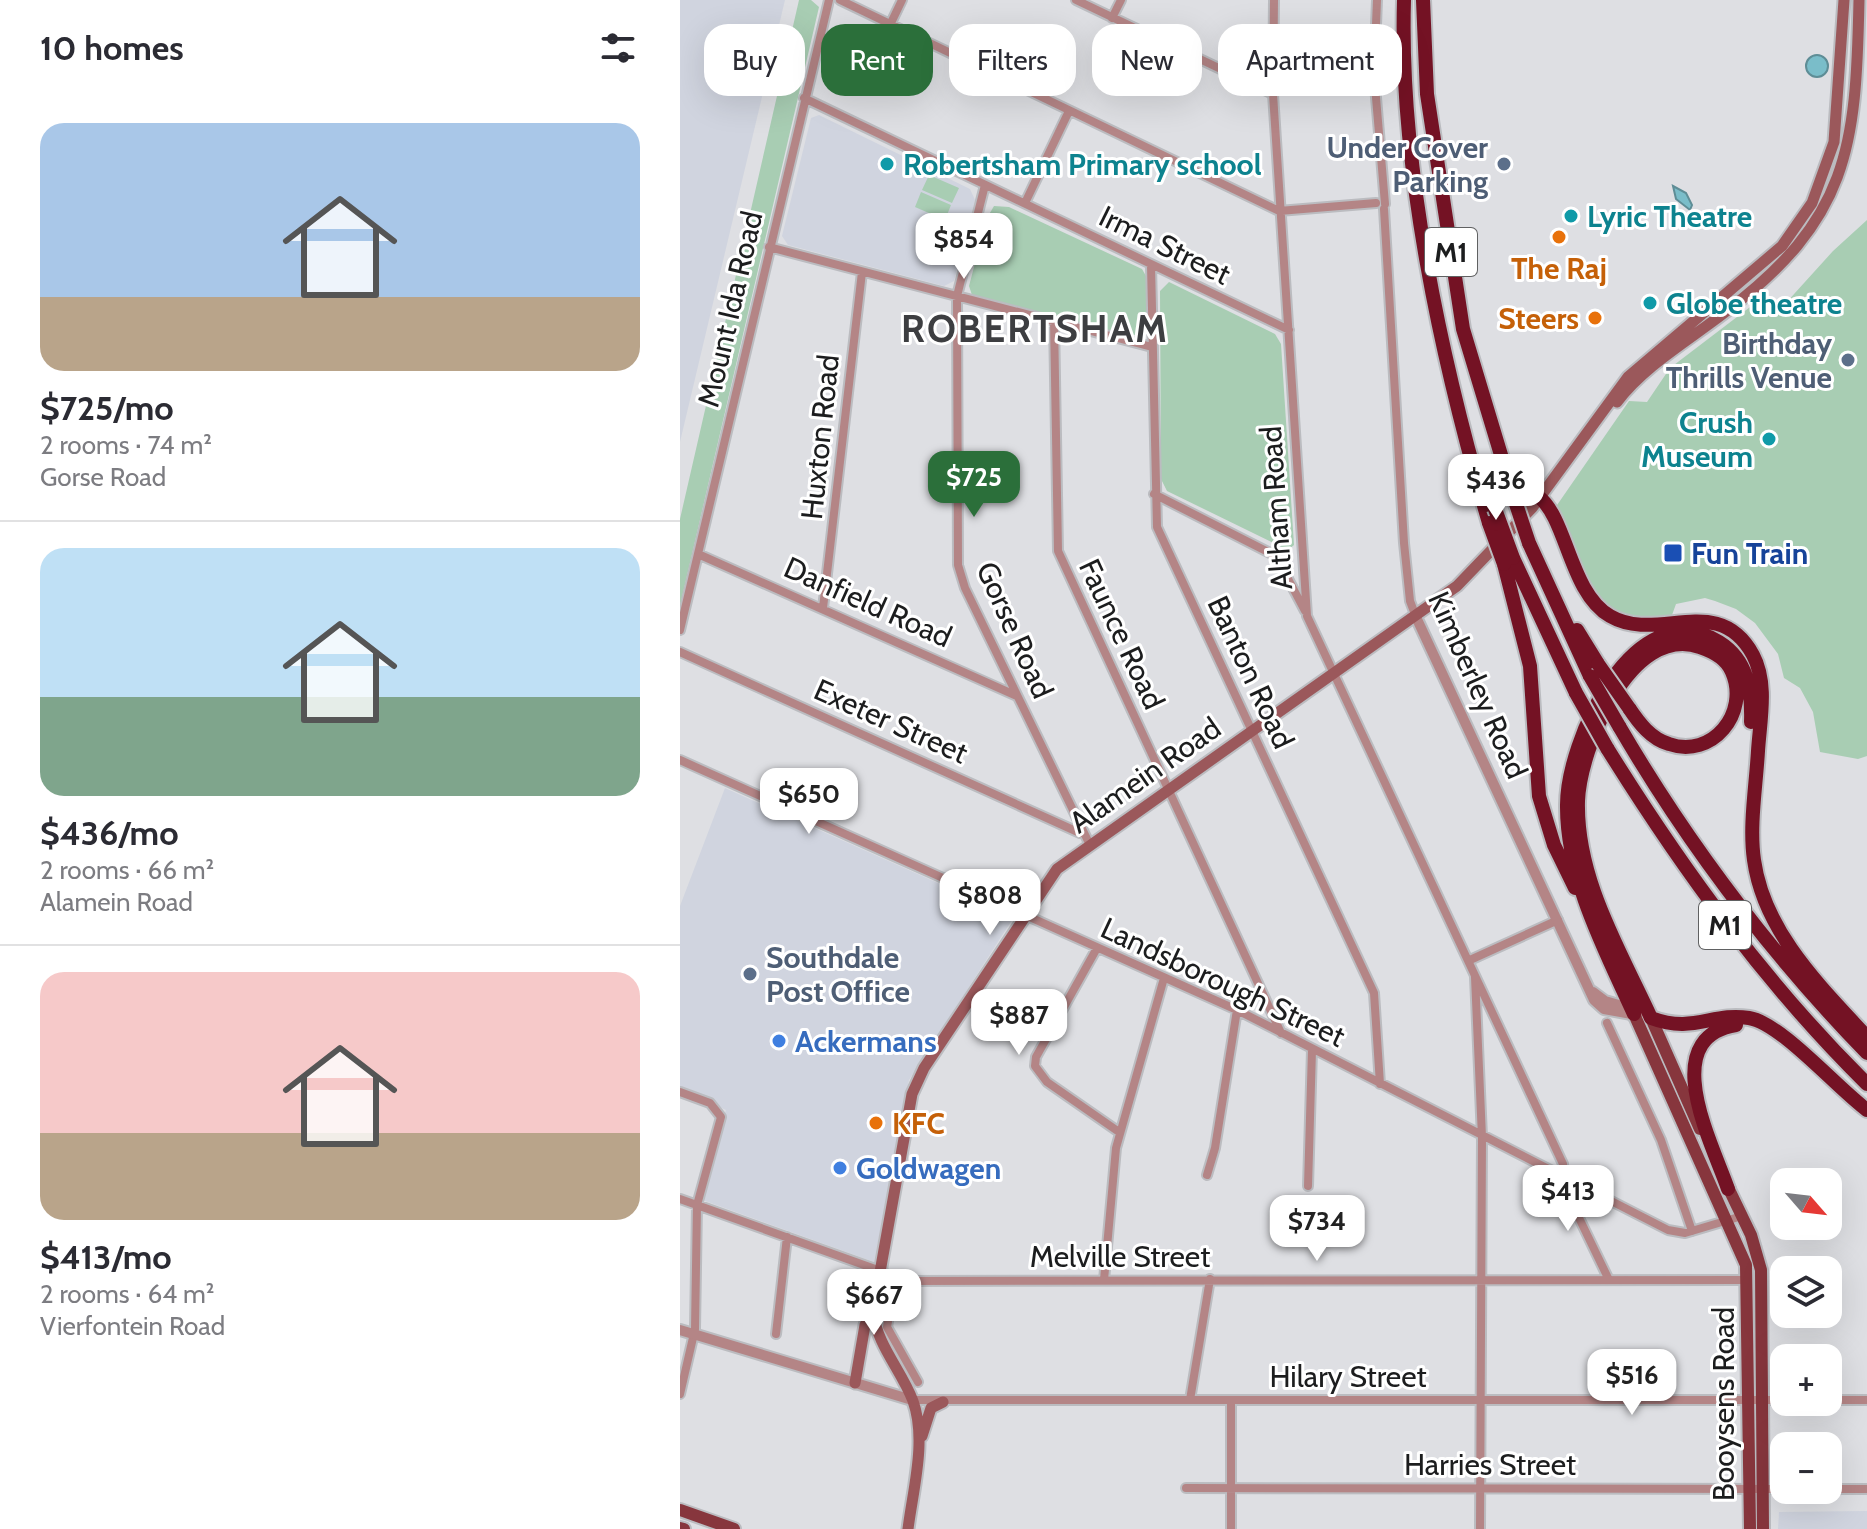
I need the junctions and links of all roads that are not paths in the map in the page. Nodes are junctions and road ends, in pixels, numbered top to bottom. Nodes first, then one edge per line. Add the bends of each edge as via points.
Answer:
1 (829, 0) edge
2 (840, 0) edge
3 (902, 0) edge
4 (1076, 0) edge
5 (1121, 0) edge
6 (1274, 0) edge
7 (1377, 0) edge
8 (1404, 0) edge
9 (1423, 0) edge
10 (1844, 0) edge
11 (1859, 0) edge
12 (1112, 18) junction
13 (888, 24) edge
14 (890, 24) edge
15 (1274, 24) edge
16 (933, 46) edge
17 (1218, 68) edge
18 (1273, 96) edge
19 (804, 98) junction
20 (1069, 111) junction
21 (985, 185) junction
22 (1025, 203) junction
23 (1380, 206) junction
24 (1279, 211) junction
25 (769, 247) junction
26 (1151, 265) junction
27 (862, 272) junction
28 (957, 296) junction
29 (1054, 320) junction
30 (1289, 330) junction
31 (1152, 347) junction
32 (1154, 494) junction
33 (1538, 502) junction
34 (698, 554) junction
35 (1509, 561) junction
36 (823, 608) junction
37 (1307, 616) junction
38 (1416, 617) junction
39 (680, 630) edge
40 (680, 652) edge
41 (1594, 670) junction
42 (1333, 673) junction
43 (1017, 696) junction
44 (1251, 729) junction
45 (680, 760) edge
46 (1168, 789) junction
47 (1085, 838) junction
48 (1753, 858) junction
49 (1025, 916) junction
50 (1558, 920) junction
51 (1097, 948) junction
52 (1470, 960) junction
53 (1609, 960) junction
54 (1475, 976) junction
55 (1164, 978) junction
56 (1237, 1010) junction
57 (1633, 1012) junction
58 (1651, 1018) junction
59 (1607, 1023) dead end
60 (1281, 1033) junction
61 (1867, 1037) edge
62 (1788, 1042) junction
63 (1312, 1050) junction
64 (1867, 1053) edge
65 (1380, 1084) junction
66 (1867, 1084) edge
67 (680, 1092) edge
68 (1867, 1110) edge
69 (1119, 1132) junction
70 (1482, 1137) junction
71 (1207, 1175) dead end
72 (1566, 1177) junction
73 (1308, 1186) dead end
74 (1728, 1189) junction
75 (680, 1199) edge
76 (697, 1205) junction
77 (1742, 1216) junction
78 (1728, 1221) junction
79 (1692, 1231) junction
80 (787, 1237) junction
81 (878, 1270) junction
82 (1210, 1279) junction
83 (1104, 1280) junction
84 (1480, 1280) junction
85 (1609, 1280) junction
86 (1748, 1280) junction
87 (895, 1281) junction
88 (873, 1311) junction
89 (680, 1330) edge
90 (694, 1334) junction
91 (776, 1334) dead end
92 (918, 1382) dead end
93 (855, 1383) junction
94 (680, 1394) edge
95 (912, 1400) junction
96 (1190, 1400) junction
97 (1231, 1400) junction
98 (1842, 1400) edge
99 (1867, 1400) edge
100 (1480, 1401) junction
101 (1757, 1401) junction
102 (1770, 1401) edge
103 (943, 1402) junction
104 (918, 1452) junction
105 (1479, 1487) junction
106 (1186, 1488) dead end
107 (1231, 1488) junction
108 (1842, 1489) edge
109 (1867, 1489) edge
110 (1756, 1490) junction
111 (1770, 1490) edge
112 (680, 1510) edge
113 (908, 1512) junction
114 (734, 1529) edge
115 (902, 1529) edge
116 (908, 1529) edge
117 (1231, 1529) edge
118 (1480, 1529) edge
119 (1750, 1529) edge
120 (1763, 1529) edge

1 - 19 street, Mount Ida Road
2 - 13 street
3 - 14 street
4 - 12 street
5 - 12 street
6 - 15 street, Altham Road
7 - 23 street, Kimberley Road via 1374,74
8 - 35 highway, M1, bridge via 1407,118 1422,226 1454,390
9 - 41 highway, M1, bridge via 1427,94 1463,329 1529,543
10 - 33 main road via 1834,142 1812,203 1770,258 1628,377
11 - 33 main road via 1850,134 1835,185 1812,229 1765,281 1629,388
12 - 17 street
16 - 20 street
18 - 24 street, Altham Road
19 - 21 street, Irma Street
19 - 25 street, Mount Ida Road
20 - 22 street
20 - 24 street
21 - 22 street, Irma Street
21 - 28 street, Gorse Road
22 - 26 street, Irma Street
23 - 24 street
23 - 38 street, Kimberley Road via 1404,543
24 - 30 street, Altham Road
25 - 27 street
25 - 34 street, Mount Ida Road
26 - 30 street, Irma Street
26 - 31 street, Banton Road
27 - 28 street
27 - 36 street, Huxton Road
28 - 29 street
28 - 43 street, Gorse Road via 958,565
29 - 31 street
29 - 46 street, Faunce Road via 1058,551
30 - 37 street, Altham Road
31 - 32 street, Banton Road
32 - 37 street via 1276,556
32 - 44 street, Banton Road via 1161,537
33 - 38 main road, Alamein Road via 1457,586
33 - 48 highway via 1588,596 1607,614 1634,625 1693,620 1717,624 1735,634 1753,655 1761,690
34 - 36 street, Danfield Road
34 - 39 street, Mount Ida Road
35 - 53 highway via 1530,666 1536,772 1545,819
35 - 66 highway, M1, bridge via 1607,748 1716,914 1803,1019
36 - 43 street, Danfield Road
37 - 42 street, Altham Road
38 - 42 main road, Alamein Road
38 - 50 street, Kimberley Road
40 - 47 street, Exeter Street
41 - 58 highway, bridge via 1629,708 1658,739 1681,747 1714,738 1732,718 1737,703 1732,671 1725,661 1691,644 1653,654 1618,688 1603,713 1584,759 1578,804 1588,871
41 - 64 highway, M1, bridge via 1619,726 1710,870 1817,1001
42 - 44 main road, Alamein Road
42 - 52 street, Altham Road
43 - 47 street, Gorse Road
44 - 46 main road, Alamein Road
44 - 65 street, Banton Road via 1374,993
45 - 49 street, Landsborough Street
46 - 47 main road, Alamein Road
46 - 60 street, Faunce Road
47 - 49 main road, Alamein Road
48 - 53 highway via 1747,816 1750,693 1742,666 1732,652 1707,636 1688,632 1664,637 1632,657 1602,692 1570,768 1567,806 1573,858
48 - 61 highway via 1760,888 1783,936
49 - 51 street, Landsborough Street
49 - 81 main road, Alamein Road via 917,1080
50 - 52 street
50 - 57 street, Kimberley Road via 1592,990
51 - 55 street, Landsborough Street
51 - 69 street via 1034,1062 1047,1082
52 - 54 street, Altham Road
53 - 57 highway
54 - 70 street, Altham Road
54 - 72 street, Altham Road
55 - 56 street, Landsborough Street
55 - 69 street
56 - 60 street, Landsborough Street
56 - 71 street
57 - 58 street, Kimberley Road
57 - 78 main road, Booysens Road
58 - 62 highway via 1679,1026 1753,1019
58 - 74 main road, Booysens Road
59 - 79 street via 1661,1140
60 - 63 street, Landsborough Street
62 - 68 highway
62 - 74 highway via 1765,1029 1735,1025 1714,1033 1696,1058 1695,1094
63 - 65 street, Landsborough Street
63 - 73 street
65 - 70 street, Landsborough Street
67 - 76 street via 713,1105 721,1117
69 - 83 street
70 - 72 street, Landsborough Street
70 - 84 street, Altham Road
72 - 79 street, Landsborough Street via 1668,1230
72 - 85 street, Altham Road via 1567,1193
74 - 77 main road, Booysens Road
75 - 76 street
76 - 80 street
76 - 90 street
77 - 78 street, Landsborough Street
77 - 101 main road, Booysens Road via 1761,1270
78 - 79 street, Landsborough Street
78 - 86 main road, Booysens Road
80 - 81 street
80 - 91 street
81 - 87 street
81 - 88 main road, Alamein Road
82 - 83 street, Melville Street
82 - 84 street, Melville Street
82 - 96 street
83 - 87 street, Melville Street
84 - 85 street, Melville Street
84 - 100 street, Altham Road
85 - 86 street, Melville Street
86 - 101 main road, Booysens Road
87 - 92 street via 887,1327
88 - 93 main road via 864,1328
88 - 95 main road, Alamein Road via 878,1338
89 - 90 street
90 - 93 street
90 - 94 street
93 - 95 street
95 - 103 street, Hilary Street
95 - 104 main road, Alamein Road
96 - 97 street, Hilary Street
96 - 103 street, Hilary Street
97 - 100 street, Hilary Street
97 - 107 street
98 - 99 street
100 - 101 street, Hilary Street
100 - 105 street, Altham Road
101 - 102 street, Hilary Street
101 - 110 main road, Booysens Road
103 - 104 main road via 930,1410
104 - 113 main road
105 - 107 street, Harries Street
105 - 110 street, Harries Street
105 - 118 street, Altham Road
106 - 107 street, Harries Street
107 - 117 street
108 - 109 street
110 - 111 street, Harries Street
110 - 119 main road, Booysens Road
110 - 120 main road, Booysens Road
112 - 114 main road
113 - 115 main road
113 - 116 main road

